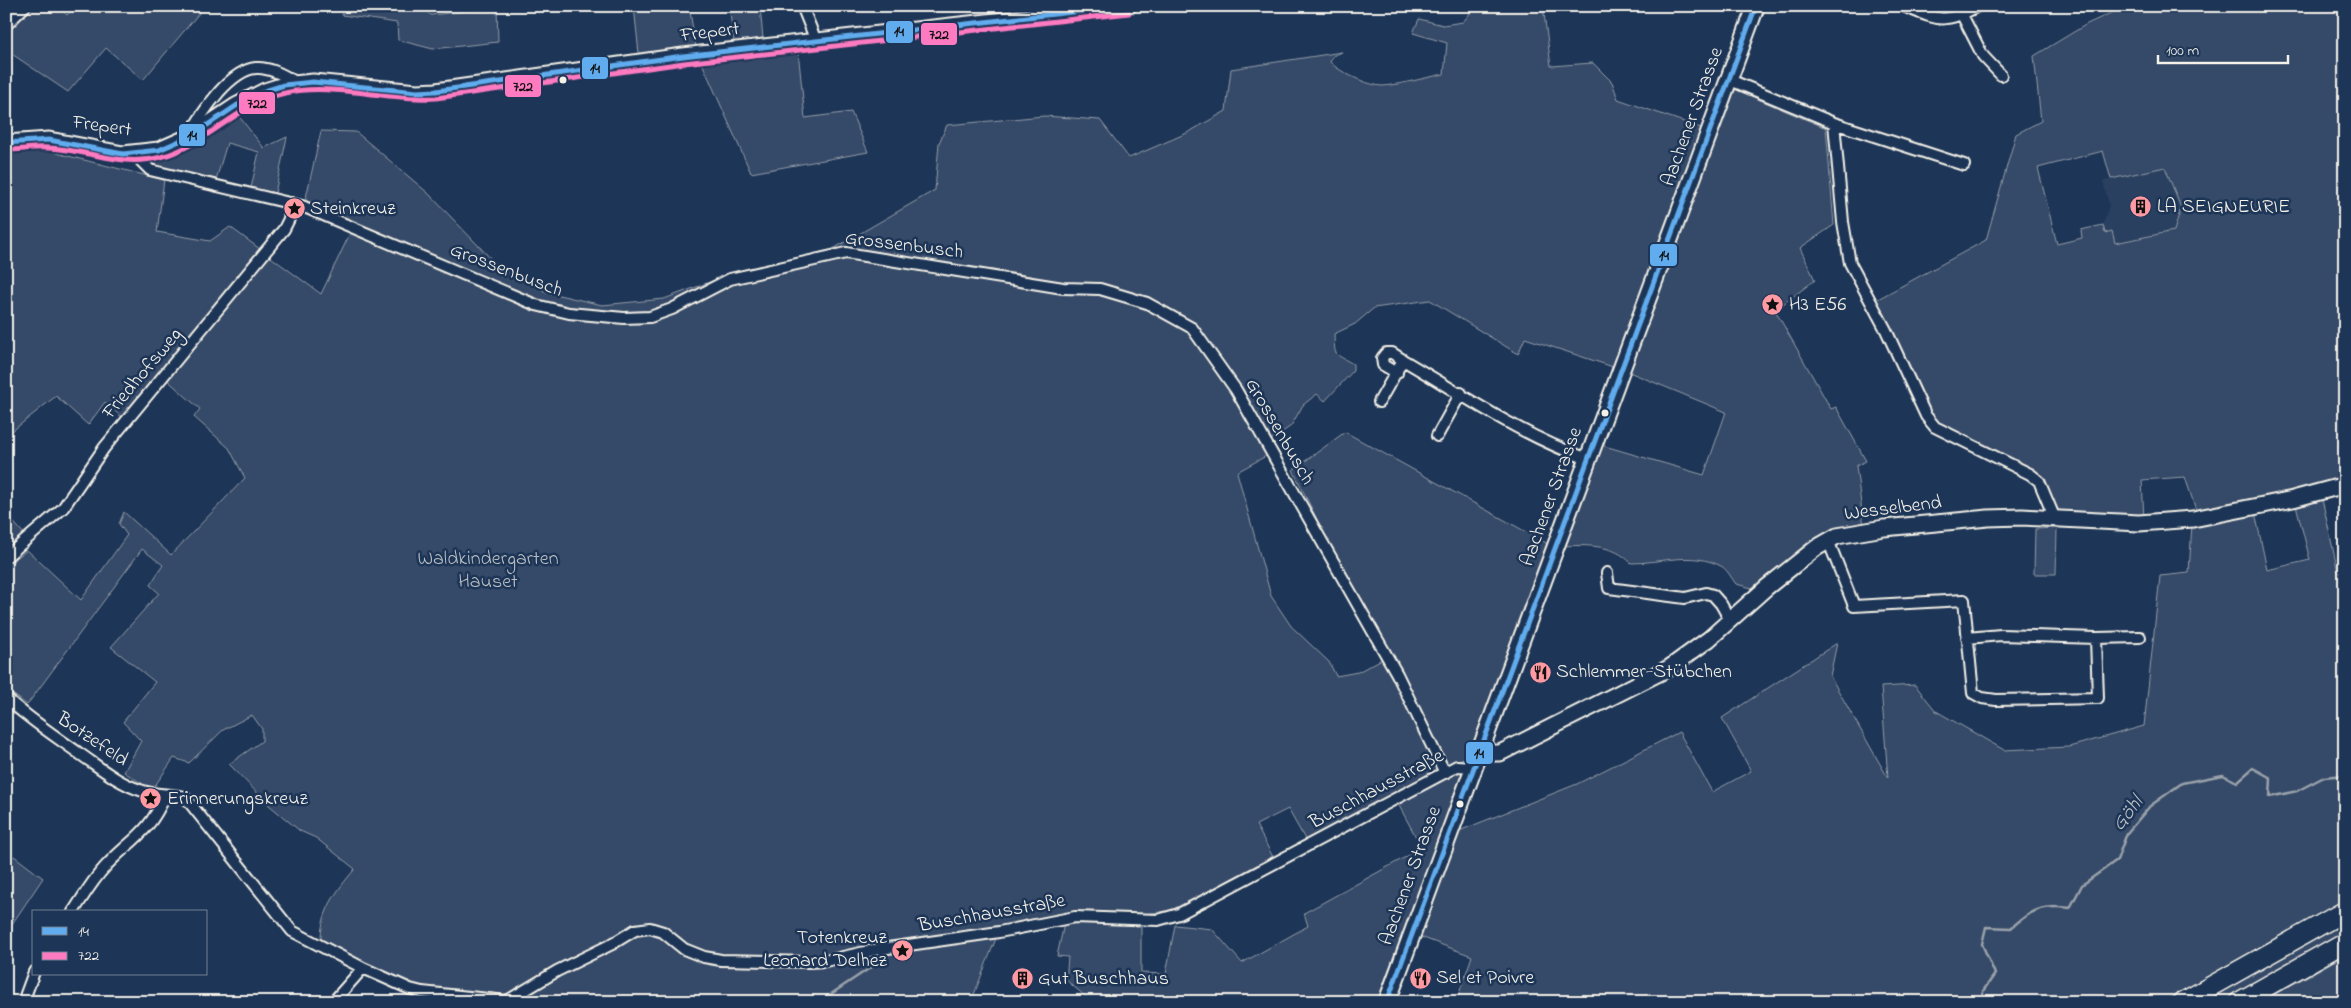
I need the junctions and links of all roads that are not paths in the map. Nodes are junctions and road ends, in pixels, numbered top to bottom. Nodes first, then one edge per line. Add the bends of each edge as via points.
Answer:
1 (25, 6) edge
2 (802, 6) edge
3 (1128, 6) edge
4 (1756, 6) edge
5 (1903, 6) edge
6 (1978, 6) edge
7 (1962, 15) junction
8 (6, 25) edge
9 (816, 42) junction
10 (2001, 74) dead end
11 (1730, 80) junction
12 (297, 83) junction
13 (1834, 123) junction
14 (191, 136) junction
15 (6, 143) edge
16 (134, 153) junction
17 (1964, 165) dead end
18 (291, 203) junction
19 (1403, 360) junction
20 (1397, 372) junction
21 (1461, 394) junction
22 (1379, 402) dead end
23 (1437, 436) dead end
24 (1588, 458) junction
25 (2345, 485) edge
26 (2055, 518) junction
27 (1828, 540) junction
28 (6, 557) edge
29 (1607, 573) dead end
30 (1730, 620) junction
31 (2140, 637) dead end
32 (1967, 638) junction
33 (2096, 638) junction
34 (6, 698) edge
35 (1476, 760) junction
36 (1445, 773) junction
37 (164, 796) junction
38 (74, 910) edge
39 (2345, 912) edge
40 (2345, 942) edge
41 (363, 968) junction
42 (33, 976) edge
43 (23, 1002) edge
44 (333, 1002) edge
45 (1387, 1002) edge
46 (2183, 1002) edge
47 (2239, 1002) edge

1 - 8 street
2 - 9 street
3 - 9 street, Frepert
4 - 11 main road, Aachener Strasse
5 - 7 street via 1938,20
6 - 7 street
7 - 10 street via 1983,56
9 - 12 street, Frepert via 617,65 436,91
11 - 13 street
11 - 24 main road, Aachener Strasse
12 - 14 street, Frepert via 265,91
12 - 14 street, Frepert via 264,68 239,72 213,99
13 - 17 street
13 - 26 street via 1842,222 1850,263 1926,416 1935,427 2030,474 2038,481
14 - 16 street, Frepert via 159,150
15 - 16 street, Frepert via 49,140 123,154
16 - 18 street, Grossenbusch via 150,170
18 - 28 street, Friedhofsweg via 284,229 104,448 63,508
18 - 36 street, Grossenbusch via 536,305 569,313 650,317 730,279 846,253 1063,288 1100,289 1147,303 1192,328 1236,390 1397,674
19 - 20 street
19 - 20 street via 1392,353 1386,353 1382,358 1383,365
19 - 21 street
20 - 22 street
21 - 23 street
21 - 24 street via 1521,429
24 - 35 main road, Aachener Strasse
25 - 26 street, Wesselbend via 2193,520 2139,523
26 - 27 street, Wesselbend via 1988,518 1884,528 1852,532
27 - 30 street, Wesselbend
27 - 32 street via 1854,606 1964,600
29 - 30 street via 1609,588 1685,598 1706,593 1721,604
30 - 35 street, Wesselbend via 1710,639 1669,668 1500,753
31 - 33 street
32 - 33 street via 2001,635
32 - 33 street via 1973,694 1996,700 2098,698
34 - 37 street, Botzefeld via 119,780 138,790
35 - 36 street, Buschhausstraße
35 - 45 main road, Aachener Strasse
36 - 41 street, Buschhausstraße via 1179,914 1158,920 1075,917 809,962 704,957 684,949 663,932 642,929 557,971 507,1002 422,992
37 - 38 street via 146,830 106,866
37 - 41 street, Buschhausstraße via 185,797 292,932
39 - 46 highway
40 - 47 highway
41 - 44 street
42 - 43 street

